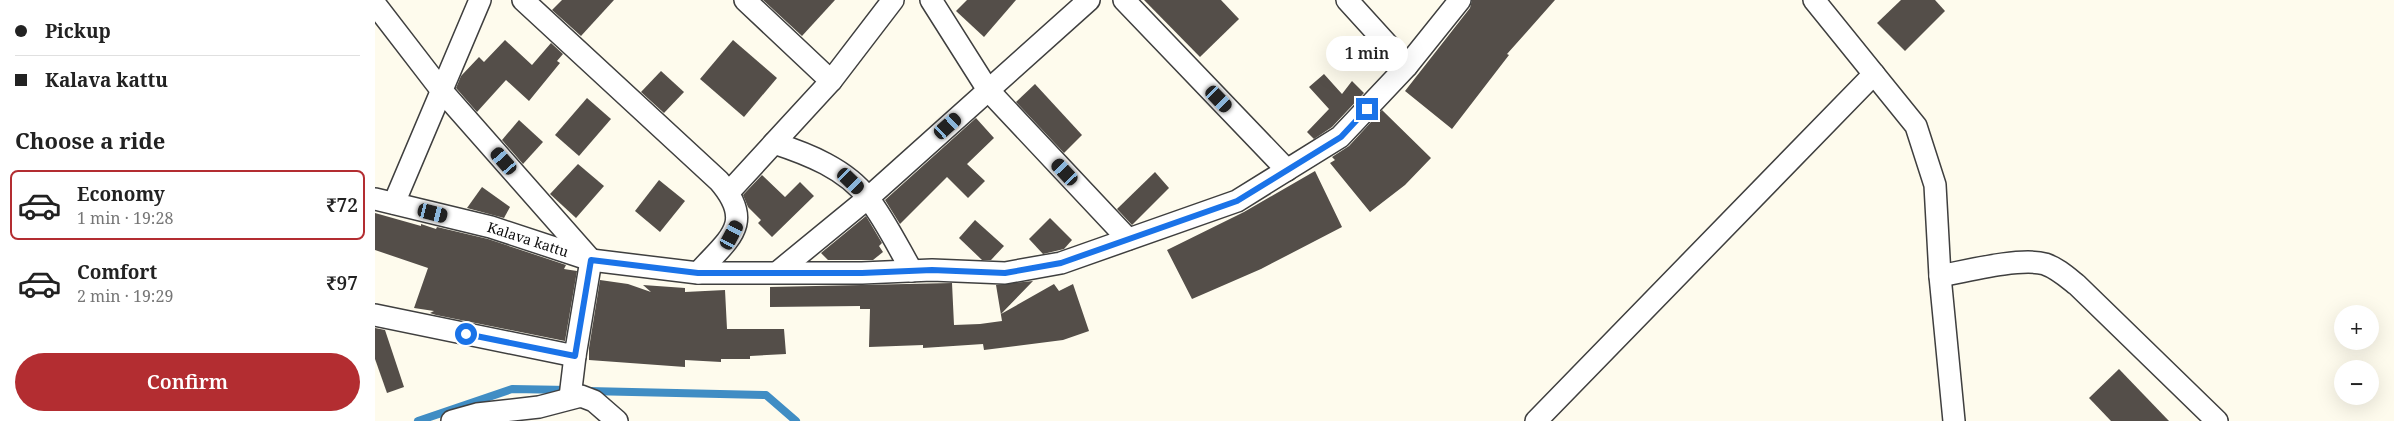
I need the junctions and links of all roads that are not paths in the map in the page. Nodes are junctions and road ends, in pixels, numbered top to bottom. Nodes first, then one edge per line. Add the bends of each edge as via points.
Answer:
1 (480, 0) edge
2 (523, 0) edge
3 (745, 0) edge
4 (893, 0) edge
5 (931, 0) edge
6 (1089, 0) edge
7 (1124, 0) edge
8 (1347, 0) edge
9 (1460, 0) edge
10 (1814, 0) edge
11 (375, 4) edge
12 (1407, 66) junction
13 (1874, 74) junction
14 (831, 81) junction
15 (988, 90) junction
16 (442, 91) junction
17 (774, 143) junction
18 (1287, 170) junction
19 (729, 192) junction
20 (868, 198) junction
21 (384, 201) edge
22 (1128, 239) junction
23 (591, 260) junction
24 (912, 270) junction
25 (779, 271) junction
26 (698, 273) junction
27 (1940, 276) junction
28 (375, 315) edge
29 (572, 380) junction
30 (452, 421) edge
31 (617, 421) edge
32 (1536, 421) edge
33 (1954, 421) edge
34 (2217, 421) edge

1 - 16 street
2 - 19 street
3 - 14 street
4 - 14 street
5 - 15 street
6 - 15 street
7 - 18 street
8 - 12 street
9 - 12 street, Kalava kattu
10 - 13 street
11 - 16 street
12 - 18 street, Kalava kattu via 1341,137
13 - 27 street via 1916,126 1935,186
13 - 32 street
14 - 17 street
15 - 20 street
15 - 22 street
16 - 21 street
16 - 23 street
17 - 19 street
17 - 20 street via 837,170
18 - 22 street, Kalava kattu via 1237,201
19 - 26 street via 738,213 737,224 732,235
20 - 24 street
20 - 25 street
21 - 23 street, Kalava kattu via 491,227
22 - 24 street, Kalava kattu via 1061,263 1005,273
23 - 26 street, Kalava kattu
23 - 29 street
24 - 25 street, Kalava kattu via 862,273
25 - 26 street, Kalava kattu
27 - 33 street
27 - 34 street via 2020,262 2043,263 2056,268
28 - 29 street
29 - 30 street via 539,407 477,414
29 - 31 street

